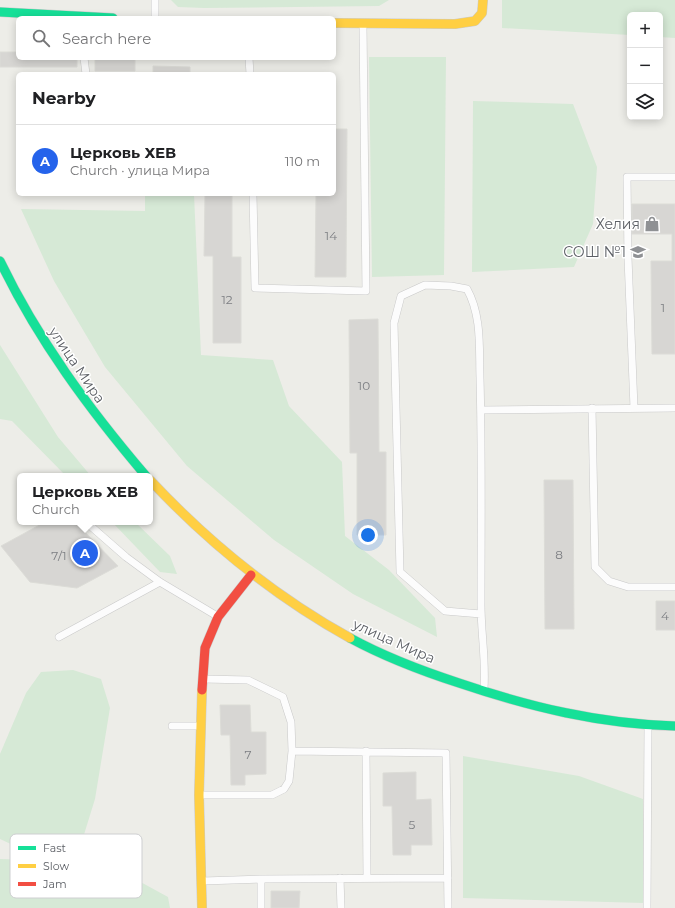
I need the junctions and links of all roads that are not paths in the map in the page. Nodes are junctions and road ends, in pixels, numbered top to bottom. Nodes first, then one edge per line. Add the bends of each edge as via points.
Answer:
1 (155, 0) edge
2 (483, 0) edge
3 (0, 12) edge
4 (66, 16) edge
5 (155, 16) edge
6 (336, 23) edge
7 (363, 23) junction
8 (84, 60) edge
9 (249, 60) edge
10 (86, 72) edge
11 (250, 72) edge
12 (675, 177) edge
13 (253, 196) edge
14 (0, 261) edge
15 (592, 408) junction
16 (634, 408) junction
17 (675, 408) edge
18 (481, 410) junction
19 (143, 473) edge
20 (153, 483) edge
21 (89, 525) edge
22 (251, 575) junction
23 (160, 582) junction
24 (675, 587) edge
25 (481, 614) junction
26 (218, 617) junction
27 (59, 637) dead end
28 (202, 679) junction
29 (484, 691) junction
30 (172, 726) dead end
31 (201, 726) junction
32 (648, 726) junction
33 (675, 726) edge
34 (292, 751) junction
35 (366, 751) junction
36 (199, 795) junction
37 (340, 878) junction
38 (367, 878) junction
39 (448, 878) junction
40 (260, 879) junction
41 (202, 881) junction
42 (202, 908) edge
43 (261, 908) edge
44 (341, 908) edge
45 (448, 908) edge
46 (647, 908) edge

1 - 5 lane
2 - 7 main road via 482,13 475,22
3 - 4 main road
6 - 7 main road
7 - 13 lane via 366,291 255,288
8 - 10 lane
9 - 11 lane
12 - 16 lane via 627,177
14 - 19 main road, улица Мира via 14,291 56,364 107,432
15 - 16 lane
15 - 18 lane
15 - 24 lane via 595,567 609,581 628,587
16 - 17 lane
18 - 25 lane
18 - 25 lane via 477,318 474,301 467,289 425,285 401,296 394,323 400,572 445,611
20 - 22 main road, улица Мира
21 - 23 lane
22 - 26 main road
22 - 29 main road, улица Мира via 313,617 354,640 406,663
23 - 26 lane
23 - 27 lane
25 - 29 lane
26 - 28 main road via 206,648
28 - 31 main road
28 - 34 lane via 248,680 283,697 291,722
29 - 32 main road, улица Мира via 525,705 582,717
30 - 31 lane
31 - 36 main road
32 - 33 main road, улица Мира
32 - 46 lane
34 - 35 lane
34 - 36 lane via 289,781 284,789 272,795
35 - 38 lane
35 - 39 lane via 446,754
36 - 41 main road
37 - 38 lane
37 - 40 lane
37 - 44 lane
38 - 39 lane
39 - 45 lane
40 - 41 lane
40 - 43 lane
41 - 42 main road

